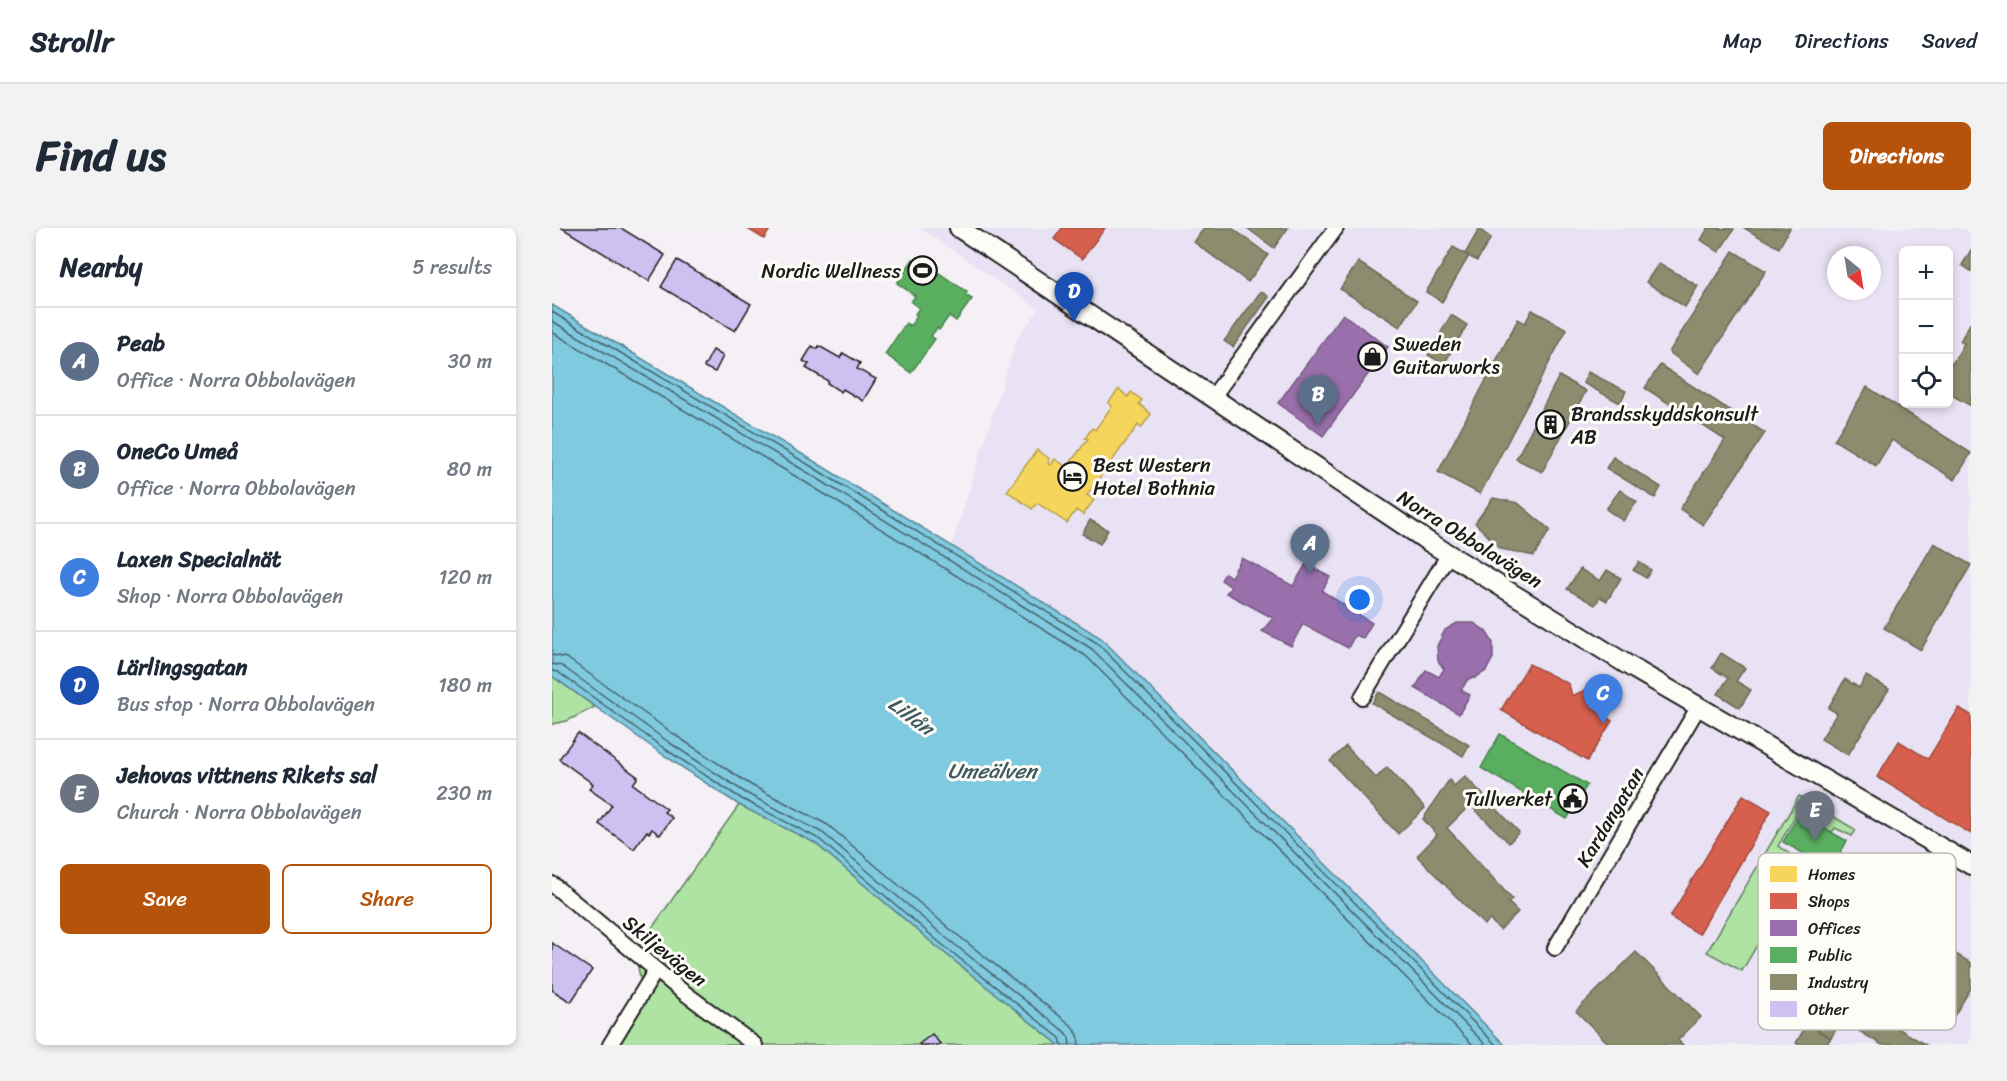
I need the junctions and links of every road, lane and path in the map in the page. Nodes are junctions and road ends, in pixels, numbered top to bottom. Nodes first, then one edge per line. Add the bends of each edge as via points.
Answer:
1 (959, 228) edge
2 (1336, 228) edge
3 (1212, 398) junction
4 (1449, 554) junction
5 (1362, 697) dead end
6 (1699, 706) junction
7 (1950, 853) edge
8 (1956, 856) edge
9 (1971, 865) edge
10 (552, 884) edge
11 (1555, 948) dead end
12 (656, 970) junction
13 (610, 1045) edge
14 (755, 1045) edge

1 - 3 street, Norra Obbolavägen
2 - 3 street
3 - 4 street, Norra Obbolavägen
4 - 5 street
4 - 6 street, Norra Obbolavägen
6 - 7 street, Norra Obbolavägen
6 - 11 street, Kardangatan
8 - 9 street, Norra Obbolavägen
10 - 12 street, Skiljevägen
12 - 13 street
12 - 14 street, Skiljevägen

